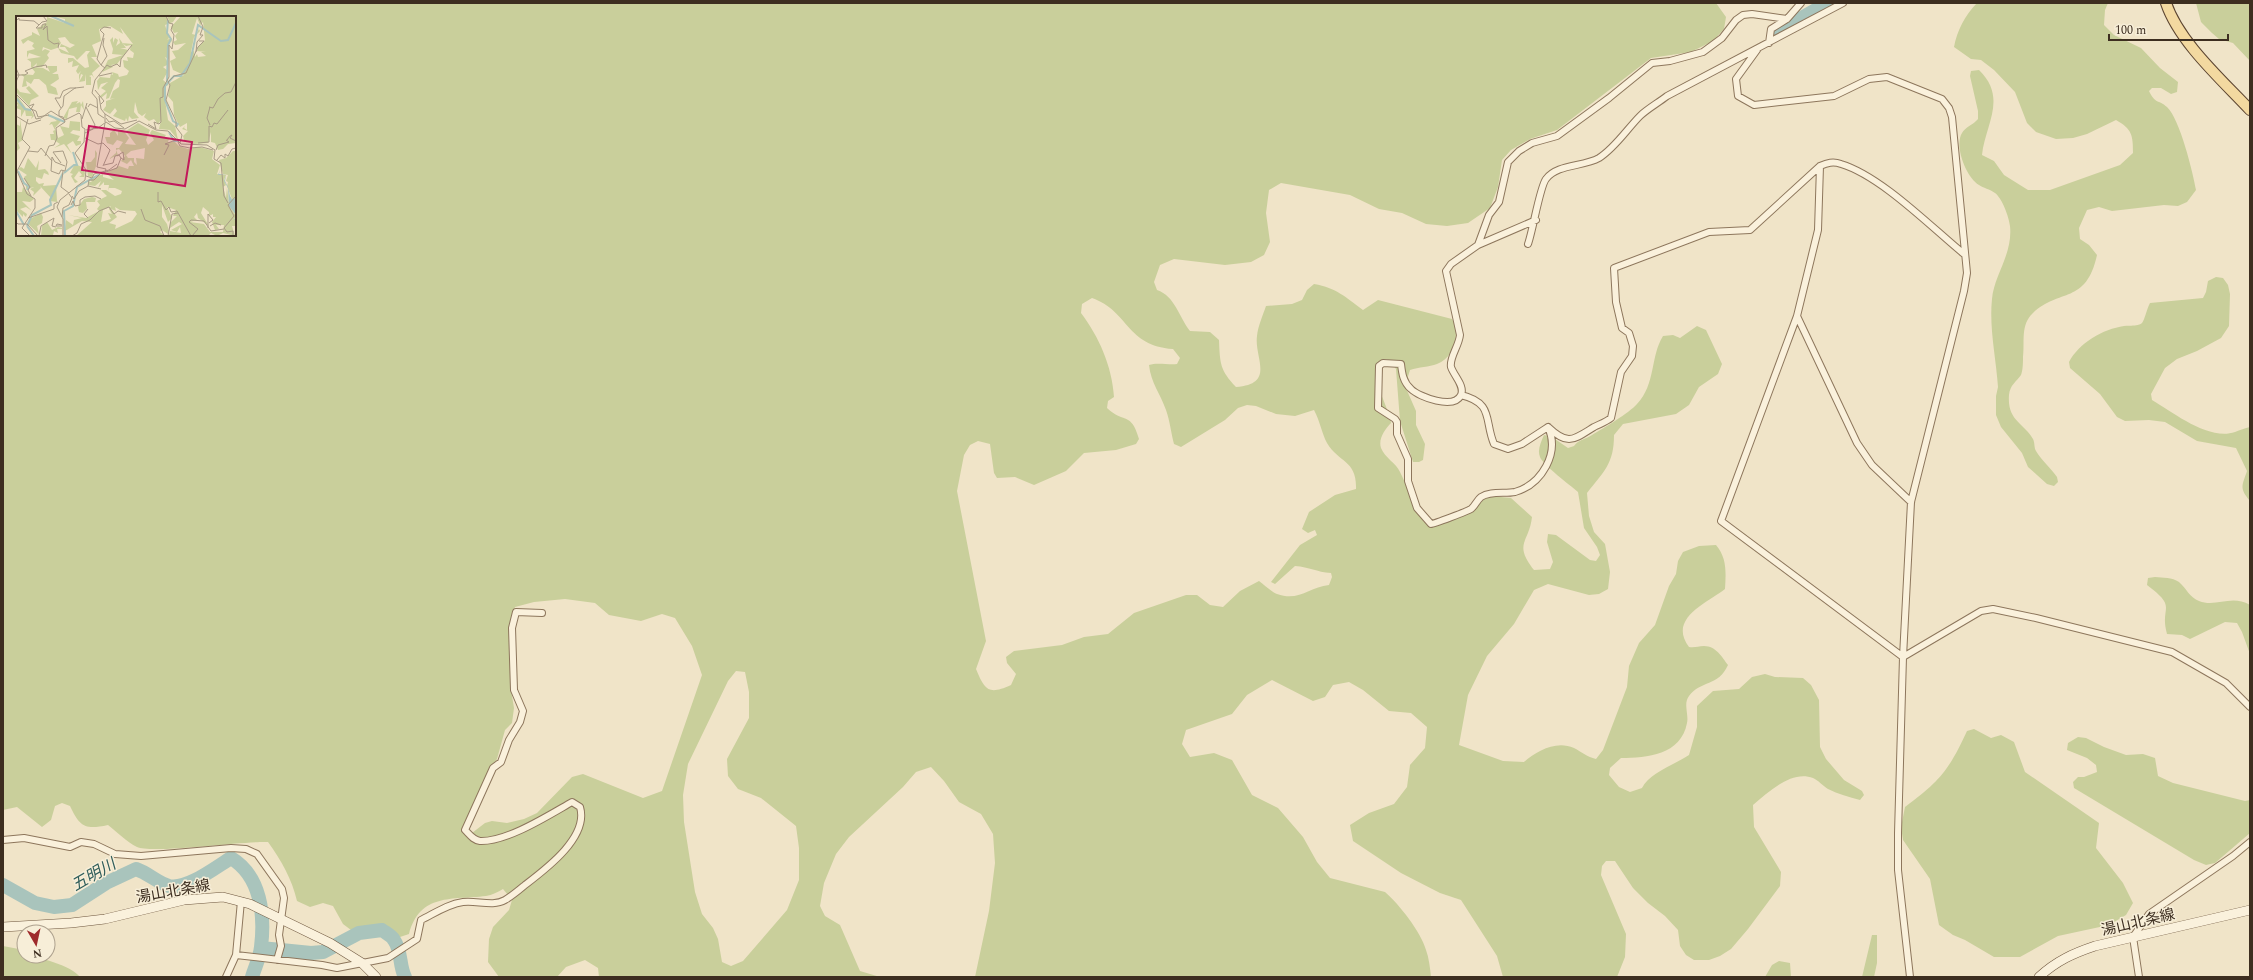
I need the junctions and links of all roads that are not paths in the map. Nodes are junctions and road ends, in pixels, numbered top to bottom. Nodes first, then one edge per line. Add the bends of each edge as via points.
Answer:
1 (1801, 3) edge
2 (1843, 3) edge
3 (2166, 3) edge
4 (1787, 19) junction
5 (1769, 43) junction
6 (1757, 50) junction
7 (2250, 110) edge
8 (1820, 166) junction
9 (1536, 220) junction
10 (1528, 244) dead end
11 (1478, 245) junction
12 (1964, 254) junction
13 (1796, 316) junction
14 (1461, 395) junction
15 (1548, 427) junction
16 (1911, 502) junction
17 (542, 613) dead end
18 (1903, 657) junction
19 (2250, 707) edge
20 (3, 840) edge
21 (2250, 842) edge
22 (245, 902) junction
23 (2250, 910) edge
24 (282, 918) junction
25 (3, 927) edge
26 (2133, 937) junction
27 (236, 955) junction
28 (278, 958) junction
29 (362, 963) junction
30 (226, 977) edge
31 (376, 977) edge
32 (1910, 977) edge
33 (2039, 977) edge
34 (2139, 977) edge

1 - 4 street
2 - 5 street
3 - 7 main road via 2186,39
4 - 5 street via 1771,29
4 - 11 street via 1743,15 1722,38 1704,52 1670,61 1652,62 1557,136 1532,142 1519,151 1508,162 1499,202 1489,216
5 - 6 street
6 - 9 street via 1667,96 1641,115 1600,157 1555,171 1545,180 1542,187
6 - 12 street via 1736,80 1738,96 1754,105 1834,96 1869,79 1886,77 1942,99 1952,117
8 - 12 street via 1830,162 1841,164 1874,179
8 - 13 street via 1818,230
8 - 15 street via 1750,230 1709,232 1614,268 1616,302 1622,328 1629,333 1633,346 1632,356 1621,372 1611,418 1584,435 1566,440 1558,437
9 - 10 street
9 - 11 street
11 - 14 street via 1451,264 1446,271 1460,335 1460,344 1452,357 1451,366 1462,388
12 - 16 street via 1967,273 1964,291
13 - 16 street via 1857,443 1872,465
13 - 18 street via 1721,522
14 - 15 street via 1482,404 1486,410 1494,444 1501,448 1508,449 1522,444
14 - 15 street via 1456,401 1449,403 1424,397 1408,385 1402,375 1401,364 1383,363 1379,366 1378,408 1397,422 1397,434 1406,452 1408,481 1417,508 1431,524 1468,511 1485,496 1526,488 1550,462 1552,444
16 - 18 street
17 - 29 street via 516,612 512,628 514,690 523,711 501,762 493,768 465,830 472,838 480,841 504,837 572,802 580,806 582,813 572,839 556,862 504,900 491,903 464,902 448,906 421,920 417,939 388,958
18 - 19 street via 1981,611 1993,609 2172,652 2226,683
18 - 32 street via 1898,870
20 - 24 street via 24,838 70,847 81,842 94,844 115,854 142,856 231,848 246,849 257,854 282,889
21 - 26 street via 2149,914
22 - 24 main road, 湯山北条線
22 - 25 main road, 湯山北条線 via 223,897 207,897 105,919
22 - 27 street
23 - 26 main road, 湯山北条線
24 - 28 street via 278,935 281,946
24 - 29 main road, 湯山北条線
26 - 33 main road, 湯山北条線 via 2072,954 2051,966
26 - 34 street
27 - 28 street
27 - 30 street
28 - 29 street via 337,968
29 - 31 main road, 湯山北条線

